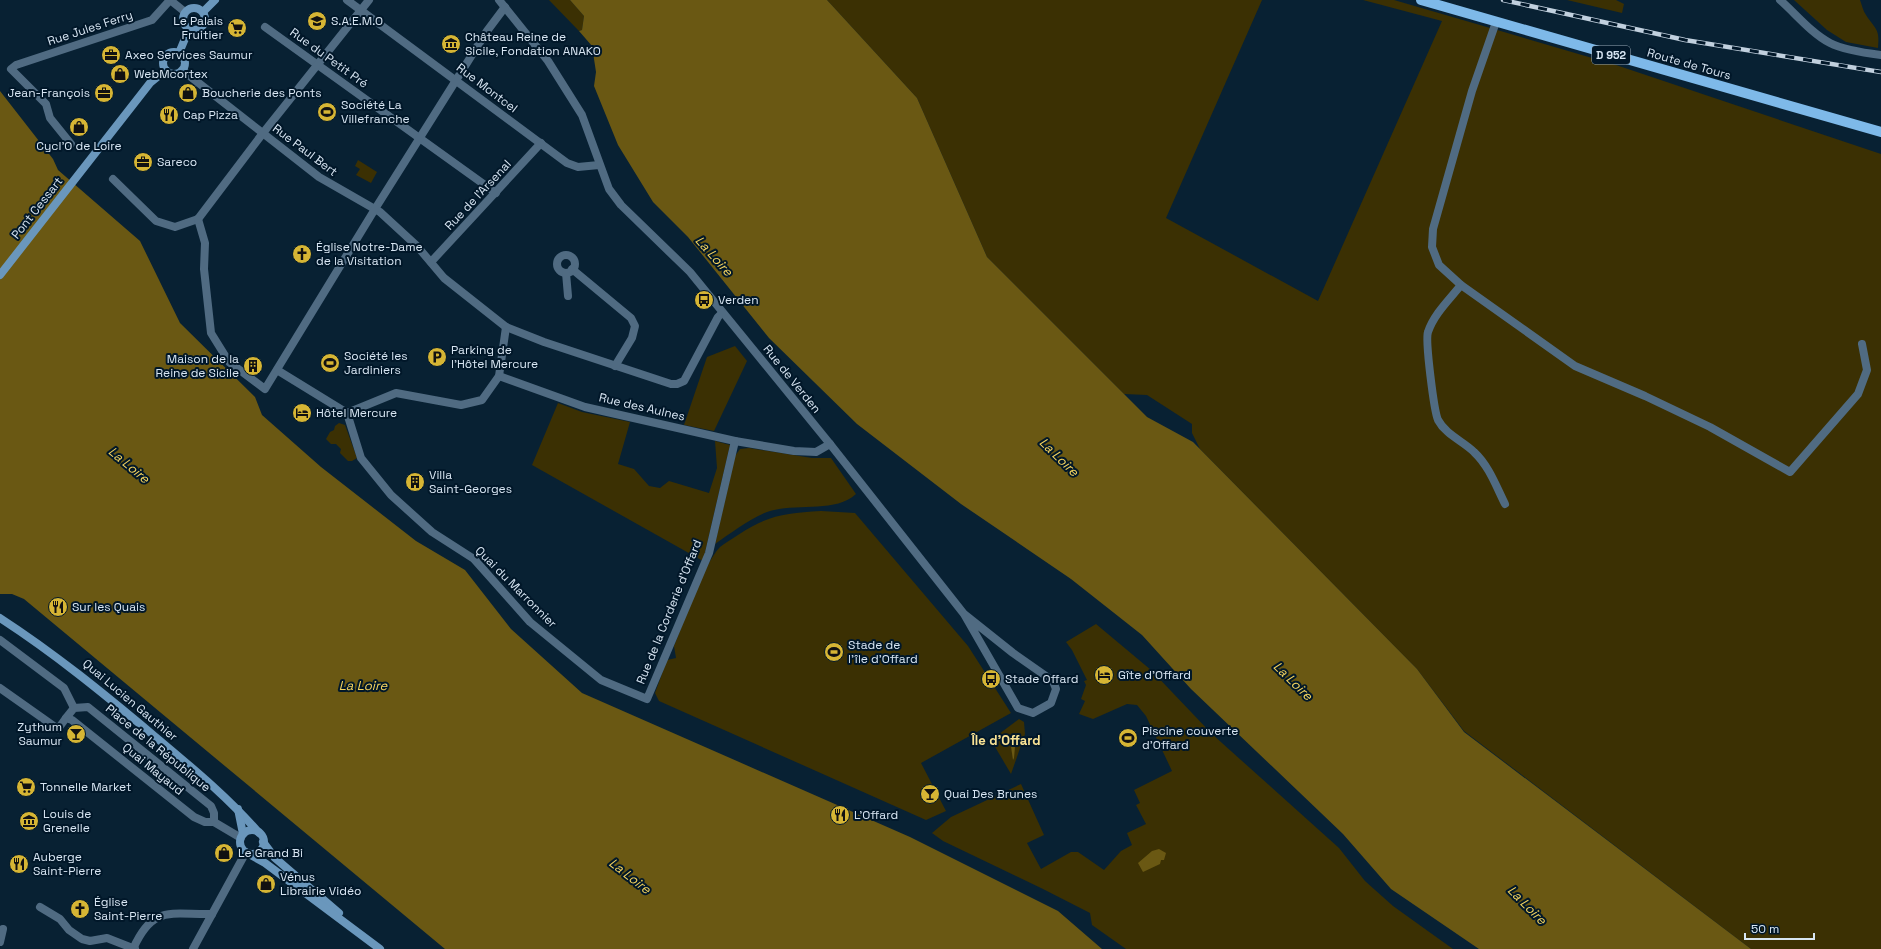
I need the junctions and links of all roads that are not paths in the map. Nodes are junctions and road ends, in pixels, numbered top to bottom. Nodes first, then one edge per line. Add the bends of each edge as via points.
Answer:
1 (170, 0) edge
2 (215, 0) edge
3 (347, 0) edge
4 (369, 0) edge
5 (499, 0) edge
6 (1421, 0) edge
7 (1780, 0) edge
8 (505, 7) junction
9 (361, 10) junction
10 (185, 12) junction
11 (203, 12) junction
12 (1496, 22) junction
13 (265, 27) dead end
14 (189, 29) junction
15 (179, 53) junction
16 (1881, 56) edge
17 (318, 64) junction
18 (166, 70) junction
19 (182, 70) junction
20 (457, 80) junction
21 (1881, 132) edge
22 (263, 133) junction
23 (419, 139) junction
24 (541, 143) junction
25 (71, 144) dead end
26 (599, 165) junction
27 (113, 179) dead end
28 (496, 193) junction
29 (374, 209) junction
30 (198, 219) junction
31 (431, 262) junction
32 (0, 275) edge
33 (1461, 285) junction
34 (568, 296) dead end
35 (722, 313) junction
36 (506, 327) junction
37 (1862, 344) dead end
38 (615, 366) junction
39 (277, 370) junction
40 (499, 376) junction
41 (347, 413) junction
42 (735, 441) junction
43 (830, 444) junction
44 (1505, 504) dead end
45 (964, 614) junction
46 (0, 618) edge
47 (0, 640) edge
48 (0, 688) edge
49 (647, 699) joint
50 (74, 708) junction
51 (66, 718) junction
52 (238, 809) junction
53 (214, 822) junction
54 (259, 833) junction
55 (242, 836) junction
56 (264, 842) junction
57 (247, 853) junction
58 (40, 907) dead end
59 (212, 914) junction
60 (3, 929) dead end
61 (0, 942) edge
62 (375, 947) edge
63 (134, 949) edge
64 (193, 949) edge

1 - 10 street
1 - 25 street, Rue Jules Ferry via 152,20 16,65 11,69 46,104 50,118
2 - 11 main road
3 - 9 street, Rue Montcel
4 - 9 street
5 - 8 street, Rue de Verden
6 - 12 main road, Route de Tours / D 952
7 - 16 street via 1830,43
8 - 20 street
8 - 26 street, Rue de Verden via 548,61 582,115
9 - 17 street
9 - 20 street, Rue Montcel
10 - 11 main road via 194,8
10 - 14 main road via 184,24
11 - 14 main road via 205,20 201,27
12 - 21 main road, Route de Tours / D 952
12 - 33 street via 1472,91 1433,229 1432,247 1439,265
13 - 17 street, Rue du Petit Pré
14 - 15 main road
15 - 18 main road via 172,52 166,56 163,63
15 - 19 main road via 185,61
17 - 22 street
17 - 23 street, Rue du Petit Pré
18 - 19 main road via 174,74
18 - 32 main road, Pont Cessart via 150,83
19 - 22 street, Rue Paul Bert
20 - 23 street
20 - 24 street, Rue Montcel
22 - 29 street, Rue Paul Bert via 319,177
22 - 30 street
23 - 28 street, Rue du Petit Pré
23 - 29 street
24 - 26 street, Rue Montcel via 567,163 578,167
24 - 28 street, Rue de l'Arsenal
26 - 35 street, Rue de Verden via 609,189 621,205 690,272
27 - 30 street via 156,220 175,226
28 - 31 street, Rue de l'Arsenal
29 - 31 street, Rue Paul Bert via 417,246
29 - 39 street
30 - 39 street via 205,243 204,269 211,333 229,362 265,389
31 - 36 street, Rue Paul Bert via 444,278
33 - 37 street via 1575,366 1710,427 1790,472 1858,394 1867,370
33 - 44 street via 1436,315 1427,334 1433,397 1438,419 1452,436 1474,451 1485,464
34 - 38 street via 569,271 631,318 635,326 632,338
35 - 38 street, Rue Paul Bert via 684,381 671,384
35 - 43 street, Rue de Verden
36 - 38 street, Rue Paul Bert
36 - 40 street
39 - 41 street
40 - 41 street via 482,400 475,402 461,405 396,393
40 - 42 street, Rue des Aulnes via 585,407
41 - 49 street, Quai du Marronnier via 361,458 391,495 432,532 474,558 530,622 600,680
42 - 43 street, Rue des Aulnes via 816,452
42 - 49 street, Rue de la Corderie d'Offard via 709,553
43 - 45 street, Rue de Verden
45 - 45 street via 1018,708 1033,712 1051,703 1056,689 1053,681
46 - 52 main road, Quai Lucien Gauthier via 82,675
47 - 50 street via 64,688
48 - 51 street via 58,729
50 - 51 street
50 - 53 street, Place de la République via 88,707 199,796 210,806 214,813
51 - 53 street, Quai Mayaud via 78,724 194,817 205,822
52 - 54 main road, Quai Lucien Gauthier
52 - 55 main road
53 - 55 street, Quai Mayaud
54 - 55 main road via 249,831
54 - 56 main road
55 - 57 main road via 240,845
56 - 57 main road via 259,851
56 - 62 main road via 274,858
57 - 59 street
57 - 62 main road via 265,863
58 - 63 street via 60,918 69,930 82,939 90,941 107,938
59 - 63 street via 170,913 158,917 142,930
59 - 64 street
60 - 61 street

